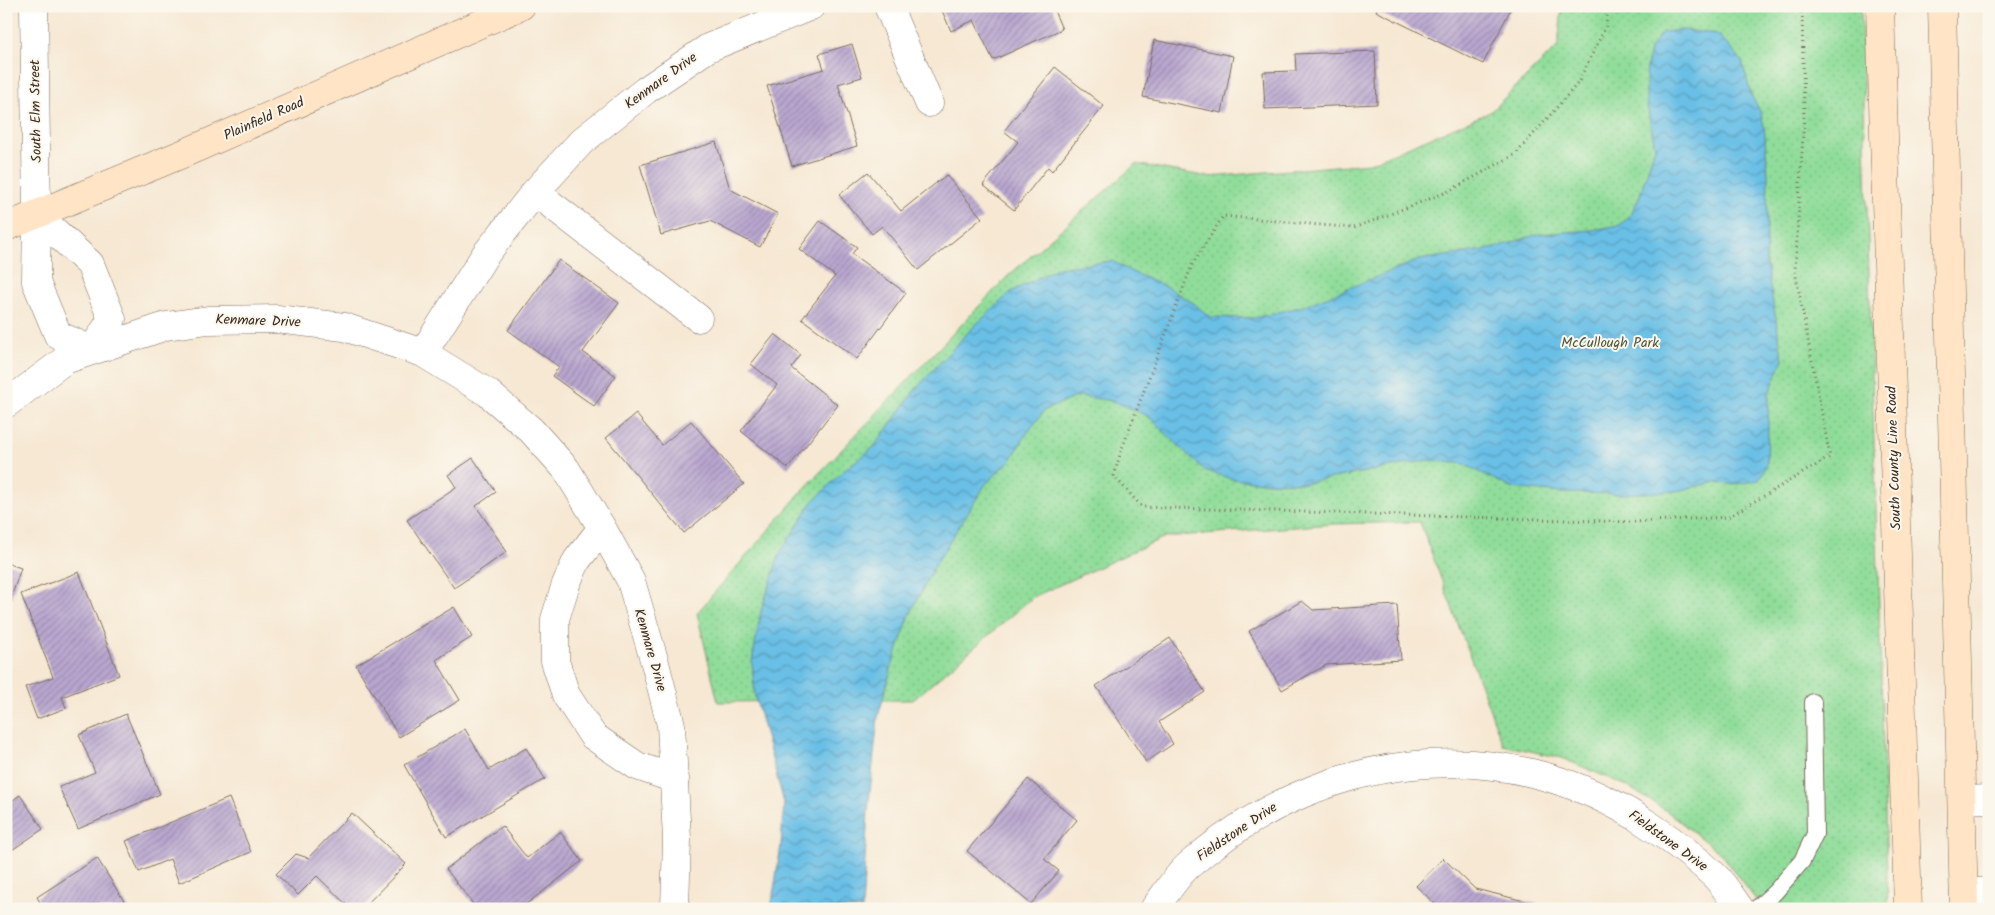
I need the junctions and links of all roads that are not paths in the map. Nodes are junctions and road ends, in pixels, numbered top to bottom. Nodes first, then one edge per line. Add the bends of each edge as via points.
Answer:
1 (34, 6) edge
2 (520, 6) edge
3 (811, 6) edge
4 (888, 6) edge
5 (1880, 6) edge
6 (1942, 6) edge
7 (929, 103) dead end
8 (535, 192) junction
9 (37, 215) junction
10 (6, 226) edge
11 (698, 318) dead end
12 (92, 350) junction
13 (422, 353) junction
14 (6, 404) edge
15 (602, 528) junction
16 (1813, 702) dead end
17 (675, 779) junction
18 (1976, 799) edge
19 (1972, 897) edge
20 (675, 909) edge
21 (1154, 909) edge
22 (1740, 909) edge
23 (1756, 909) edge
24 (1908, 909) edge

1 - 9 street, South Elm Street
2 - 9 main road, Plainfield Road
3 - 8 street, Kenmare Drive via 708,48 646,90 582,141
4 - 7 street
5 - 24 main road, South County Line Road
6 - 18 main road
8 - 11 street
8 - 13 street, Kenmare Drive via 485,255
9 - 10 main road, Plainfield Road
9 - 12 street via 36,282 58,334
9 - 12 street via 90,264 112,319
12 - 13 street, Kenmare Drive via 166,326 208,320 276,319 344,327
12 - 14 street, Kenmare Drive via 65,360
13 - 15 street, Kenmare Drive via 488,393 532,430 566,469
15 - 17 street, Kenmare Drive via 631,581 656,663 670,725
15 - 17 street via 577,560 566,584 555,619 555,661 566,695 593,736 637,766
16 - 23 lane via 1815,834 1802,861
17 - 20 street, Kenmare Drive
18 - 19 main road
21 - 22 street, Fieldstone Drive via 1188,866 1244,824 1280,803 1324,784 1384,768 1453,763 1521,770 1606,799 1664,834 1716,876

